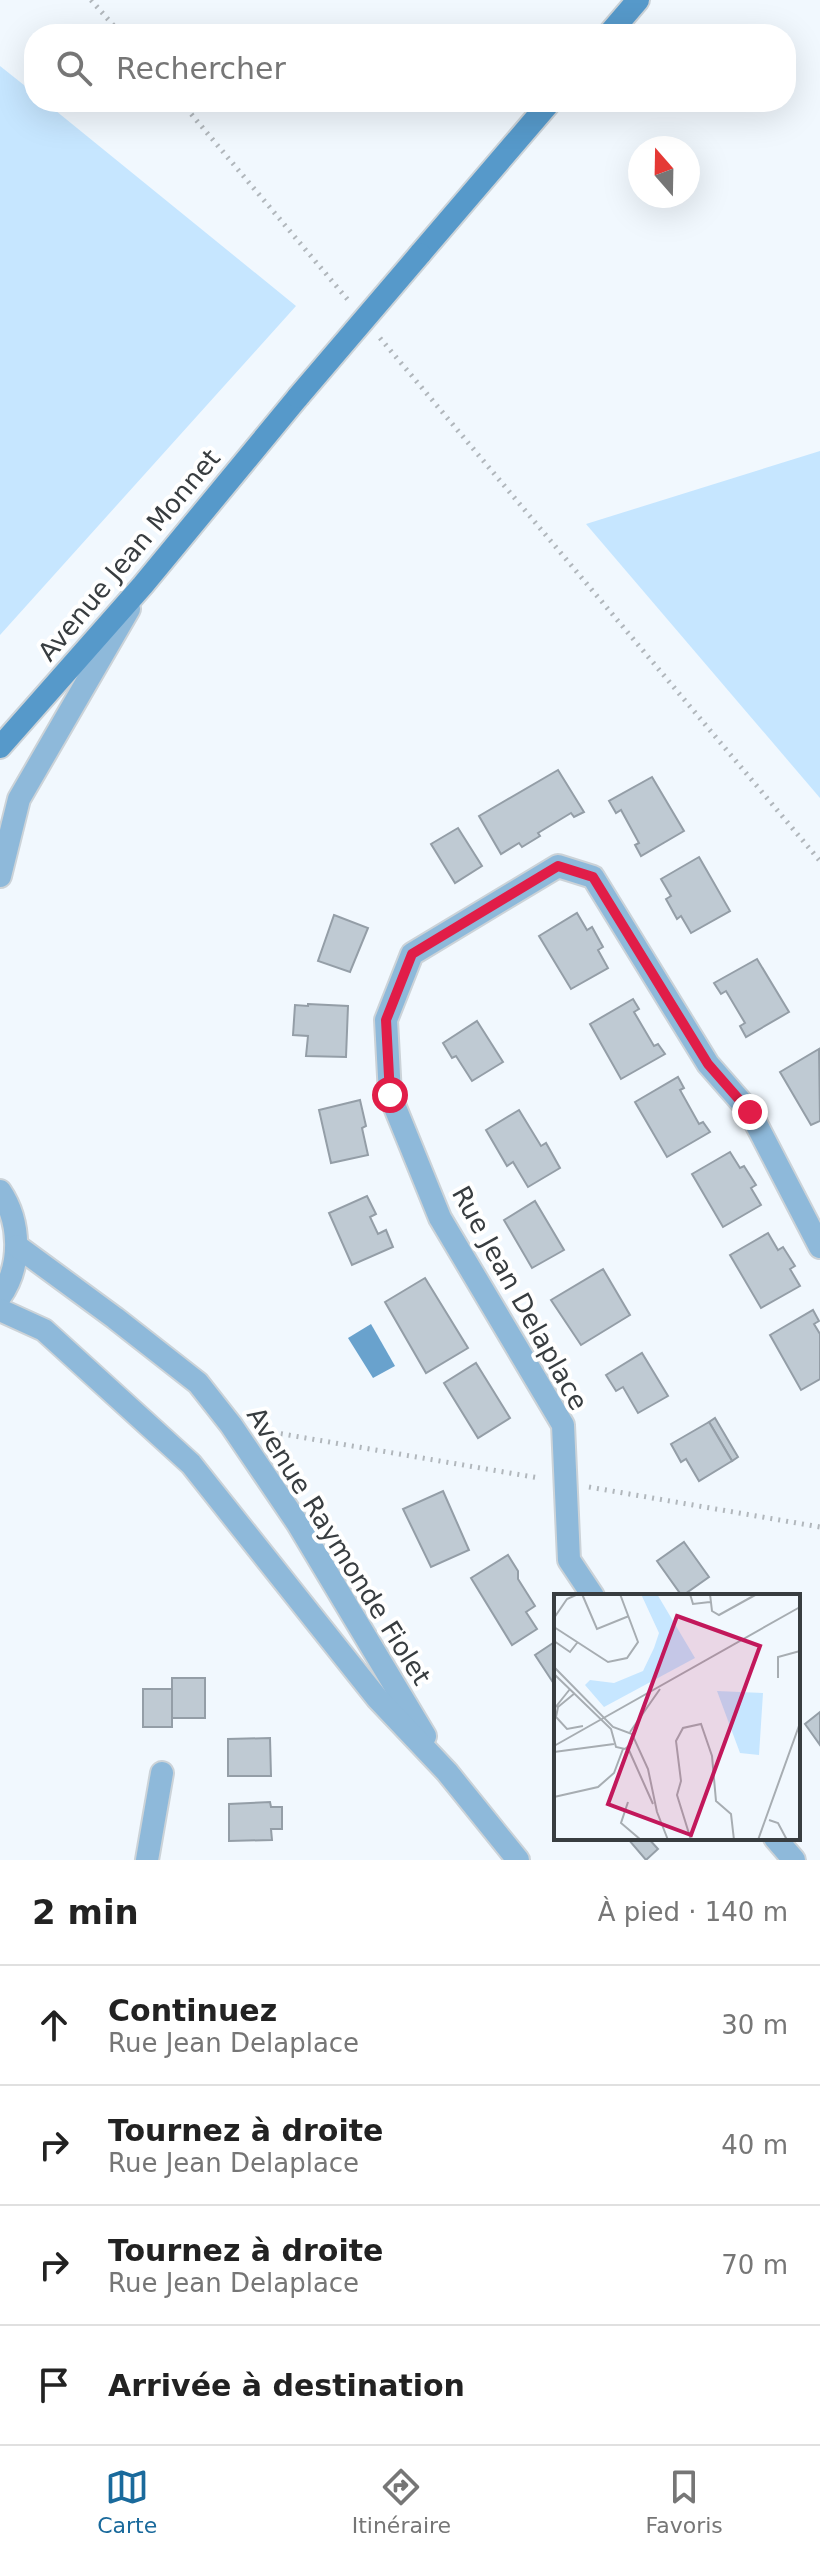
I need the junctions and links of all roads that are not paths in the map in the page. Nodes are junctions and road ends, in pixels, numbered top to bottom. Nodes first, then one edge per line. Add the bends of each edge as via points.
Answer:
1 (638, 0) edge
2 (618, 24) edge
3 (541, 112) edge
4 (143, 585) junction
5 (0, 747) edge
6 (0, 876) edge
7 (0, 1191) edge
8 (17, 1246) junction
9 (820, 1247) edge
10 (0, 1297) edge
11 (0, 1310) edge
12 (592, 1594) edge
13 (447, 1772) junction
14 (162, 1773) dead end
15 (777, 1840) edge
16 (147, 1860) edge
17 (518, 1860) edge
18 (794, 1860) edge

1 - 2 main road
3 - 4 main road, Avenue Jean Monnet, bridge
4 - 5 main road, Avenue Jean Monnet
4 - 6 street via 19,799
7 - 8 street via 14,1219
8 - 10 street via 14,1268
8 - 13 street, Avenue Raymonde Fiolet via 198,1383 298,1524
9 - 12 street, Rue Jean Delaplace via 750,1112 708,1064 593,877 558,866 412,954 386,1020 390,1095 440,1218 563,1425 569,1560
11 - 13 street, Avenue Raymonde Fiolet via 44,1330 191,1464 377,1698
13 - 17 street, Avenue Raymonde Fiolet
14 - 16 street
15 - 18 street

